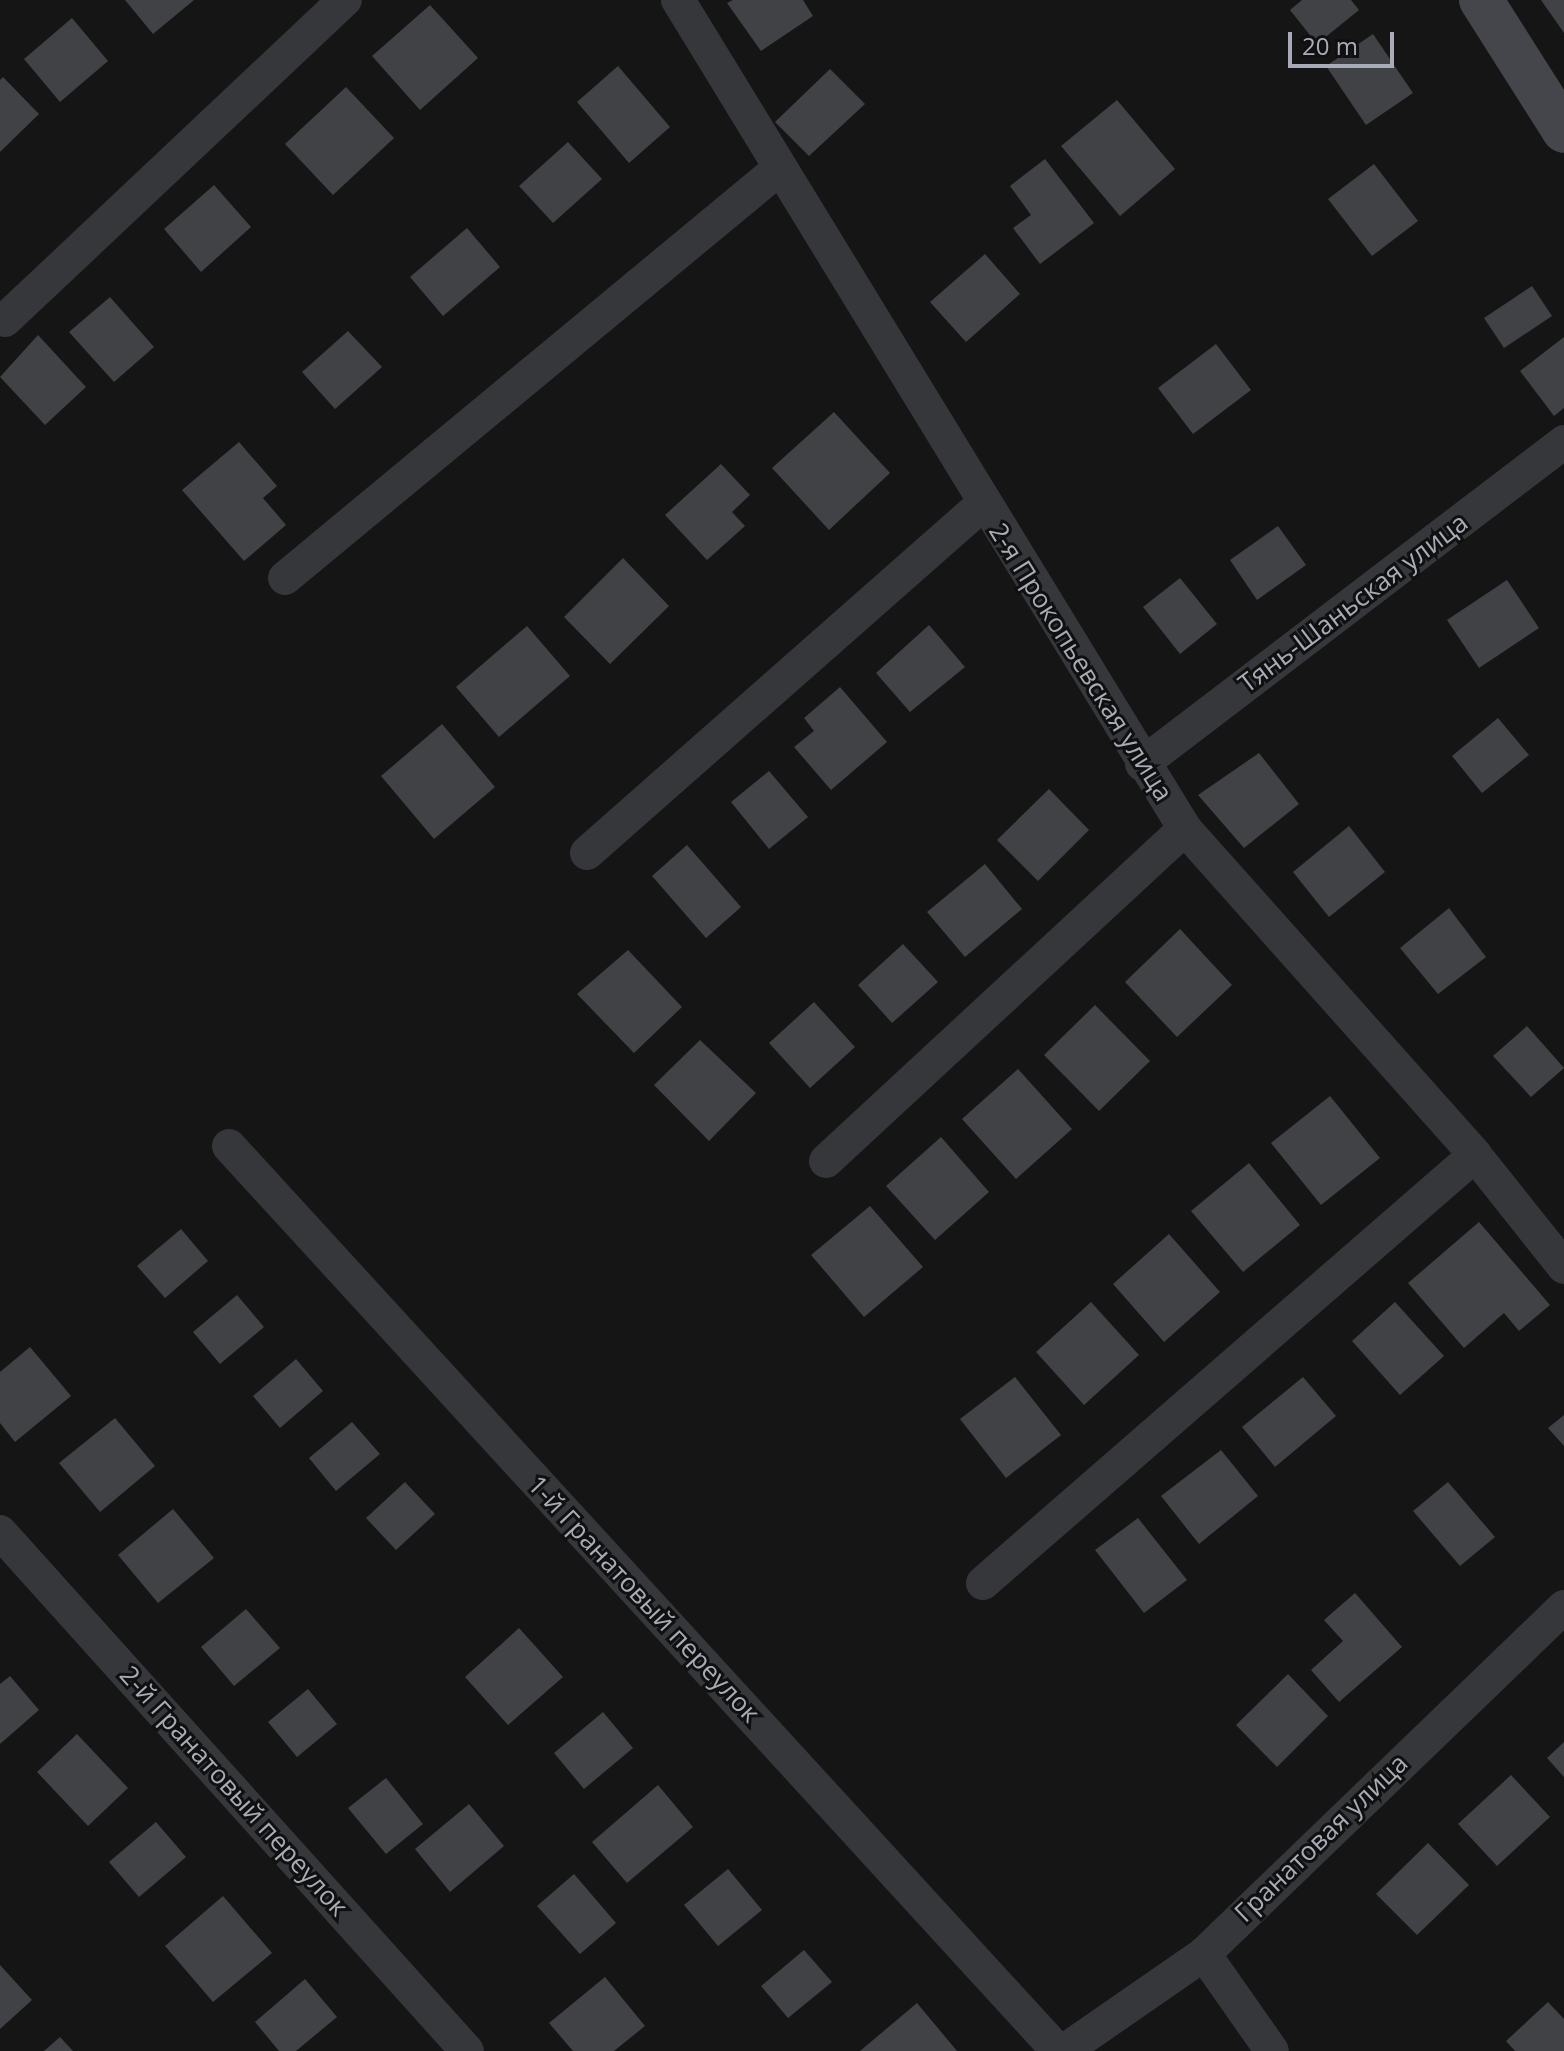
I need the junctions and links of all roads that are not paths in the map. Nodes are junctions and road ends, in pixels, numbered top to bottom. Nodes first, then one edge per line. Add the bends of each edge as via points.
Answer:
1 (345, 0) edge
2 (678, 0) edge
3 (1481, 0) edge
4 (1564, 131) edge
5 (780, 168) junction
6 (5, 320) dead end
7 (1564, 442) edge
8 (984, 503) junction
9 (285, 578) dead end
10 (1142, 764) junction
11 (1185, 829) junction
12 (587, 853) dead end
13 (229, 1146) dead end
14 (1475, 1155) junction
15 (826, 1161) dead end
16 (1564, 1267) edge
17 (0, 1532) edge
18 (983, 1583) dead end
19 (1564, 1607) edge
20 (1204, 1954) junction
21 (467, 2051) edge
22 (1061, 2051) edge
23 (1272, 2051) edge

1 - 6 street
2 - 5 street, 2-я Прокопьевская улица
3 - 4 main road
5 - 8 street, 2-я Прокопьевская улица
5 - 9 street
7 - 10 street, Тянь-Шаньская улица
8 - 10 street, 2-я Прокопьевская улица
8 - 12 street
10 - 11 street, 2-я Прокопьевская улица
11 - 14 street, 2-я Прокопьевская улица
11 - 15 street
13 - 22 street, 1-й Гранатовый переулок
14 - 16 street, 2-я Прокопьевская улица
14 - 18 street
17 - 21 street, 2-й Гранатовый переулок
19 - 20 street, Гранатовая улица
20 - 22 street, Гранатовая улица
20 - 23 street

